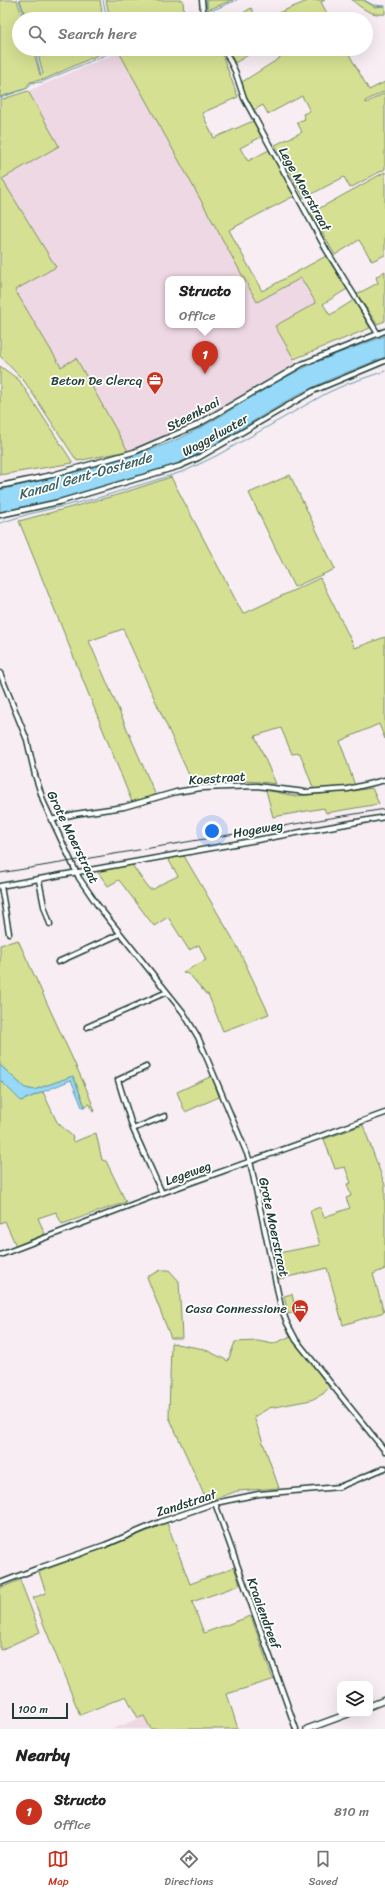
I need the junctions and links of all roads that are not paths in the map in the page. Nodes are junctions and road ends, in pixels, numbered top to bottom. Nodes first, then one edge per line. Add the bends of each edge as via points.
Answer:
1 (202, 0) edge
2 (204, 12) edge
3 (228, 56) edge
4 (385, 331) edge
5 (378, 334) junction
6 (385, 360) edge
7 (0, 486) edge
8 (0, 515) edge
9 (0, 673) edge
10 (385, 780) edge
11 (385, 817) edge
12 (52, 820) junction
13 (78, 873) junction
14 (40, 880) junction
15 (0, 886) edge
16 (50, 924) dead end
17 (9, 933) dead end
18 (120, 934) junction
19 (58, 962) dead end
20 (167, 992) junction
21 (87, 1027) dead end
22 (146, 1067) dead end
23 (385, 1113) edge
24 (165, 1116) dead end
25 (133, 1129) junction
26 (250, 1161) junction
27 (162, 1193) junction
28 (0, 1255) edge
29 (385, 1451) edge
30 (385, 1468) edge
31 (215, 1503) junction
32 (0, 1583) edge
33 (385, 1700) edge
34 (373, 1705) edge
35 (340, 1717) edge
36 (296, 1729) edge
37 (307, 1729) edge

1 - 2 street
3 - 5 street, Lege Moerstraat via 244,98 327,250
4 - 5 street, Steenkaai
5 - 7 street, Steenkaai via 302,364 196,425 134,452 52,475
6 - 8 street, Waggelwater via 314,391 180,466 59,502
9 - 12 street, Grote Moerstraat via 27,740 37,784
10 - 12 street, Koestraat via 348,789 305,792 257,786 201,788
11 - 13 street, Hogeweg
12 - 13 street, Grote Moerstraat
13 - 14 street, Hogeweg
13 - 18 street, Grote Moerstraat via 93,900
14 - 15 street, Hogeweg
14 - 16 street
15 - 17 street, Hogeweg
18 - 19 street
18 - 20 street, Grote Moerstraat
20 - 21 street
20 - 26 street, Grote Moerstraat via 198,1036
22 - 25 street via 118,1080
23 - 26 street, Legeweg
24 - 25 street
25 - 27 street
26 - 27 street, Legeweg
26 - 29 street, Grote Moerstraat via 281,1307 287,1323 296,1340
27 - 28 street, Legeweg
30 - 31 street, Zandstraat via 339,1487 259,1494
31 - 32 street, Zandstraat
31 - 36 street, Kraaiendreef
33 - 34 main road
35 - 37 main road

